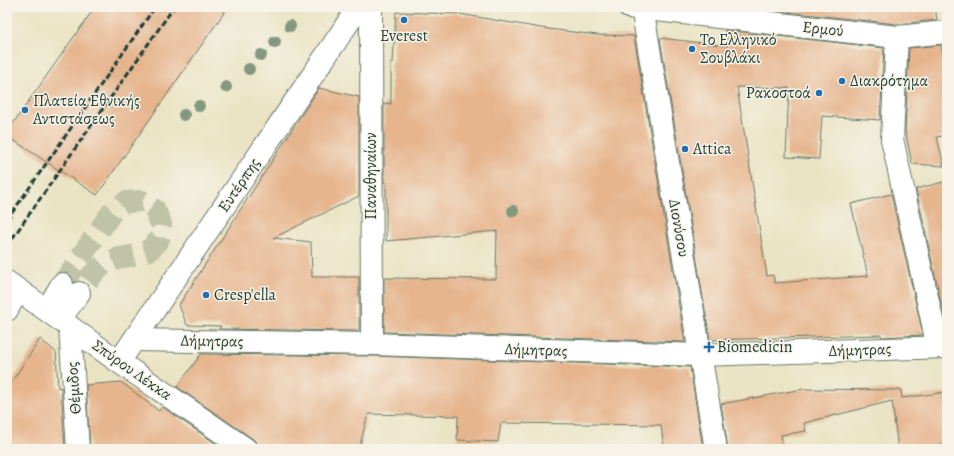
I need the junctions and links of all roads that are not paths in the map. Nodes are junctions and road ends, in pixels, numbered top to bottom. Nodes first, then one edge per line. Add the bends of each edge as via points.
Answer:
1 (354, 7) edge
2 (371, 7) edge
3 (637, 8) edge
4 (947, 32) edge
5 (897, 37) junction
6 (13, 286) edge
7 (70, 288) tunnel mouth
8 (7, 310) edge
9 (59, 319) junction
10 (134, 340) junction
11 (372, 344) junction
12 (943, 347) edge
13 (700, 355) junction
14 (119, 362) junction
15 (78, 449) edge
16 (246, 449) edge
17 (716, 449) edge

1 - 10 street, Ευτέρπης via 350,20
2 - 11 street, Παναθηναίων
3 - 5 street, Ερμού
3 - 13 street, Διονύσου
4 - 5 street, Ερμού
5 - 12 street, Δήμητρας via 892,139
6 - 8 street
6 - 9 street, Σπύρου Λέκκα
7 - 9 street
9 - 14 street, Σπύρου Λέκκα
9 - 15 street, Θέμιδος
10 - 11 street, Δήμητρας
10 - 14 street, Ευτέρπης
11 - 13 street, Δήμητρας
12 - 13 street, Δήμητρας
13 - 17 street, Διονύσου
14 - 16 street, Σπύρου Λέκκα

